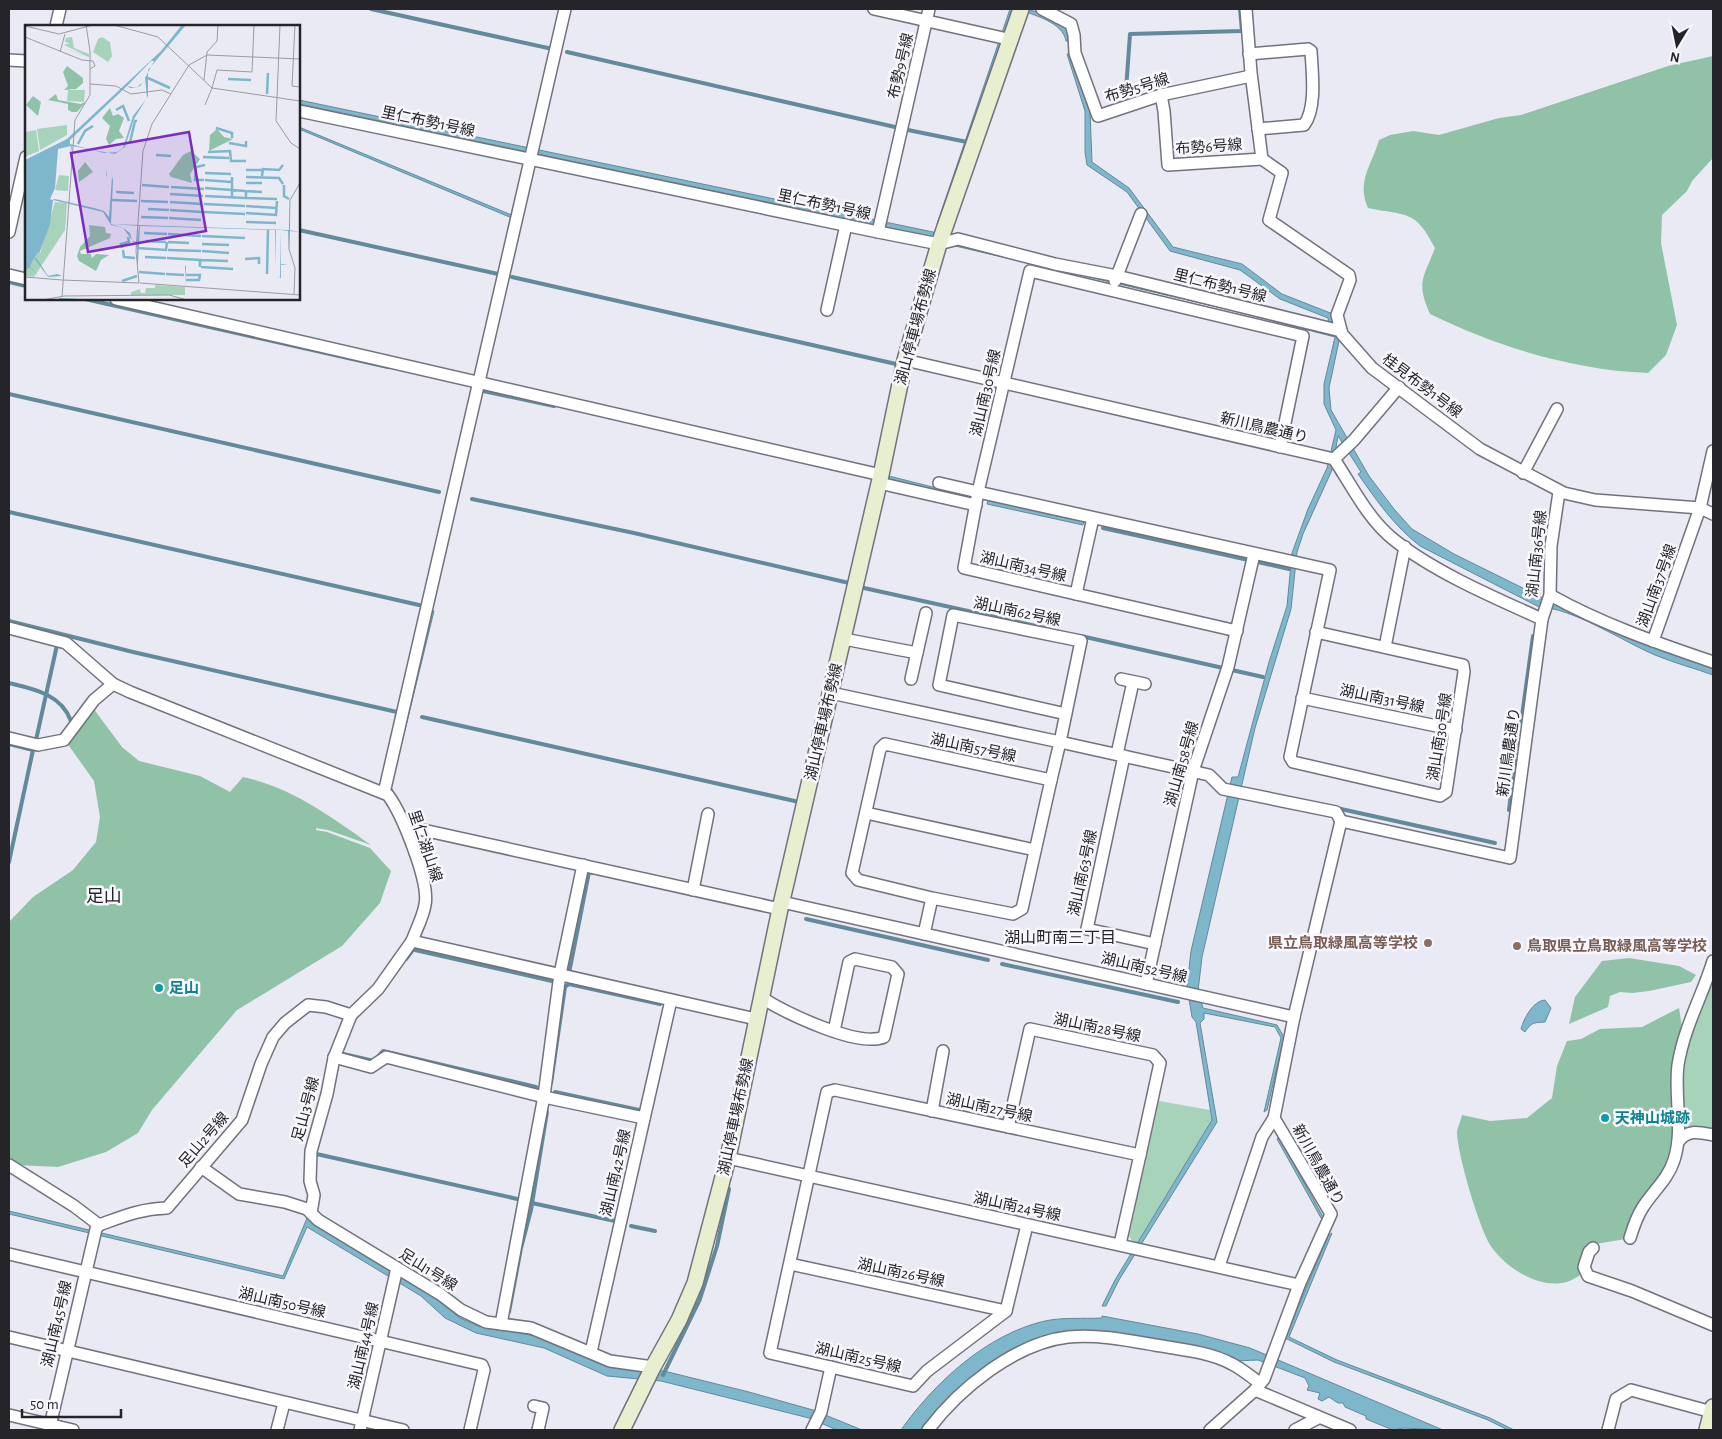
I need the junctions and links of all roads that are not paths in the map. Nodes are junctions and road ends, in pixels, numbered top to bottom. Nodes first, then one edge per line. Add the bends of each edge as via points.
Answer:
1 (60, 9) edge
2 (564, 9) edge
3 (874, 9) edge
4 (929, 9) edge
5 (1021, 9) edge
6 (1042, 9) edge
7 (1246, 9) edge
8 (926, 21) junction
9 (56, 25) edge
10 (1012, 40) junction
11 (1250, 54) junction
12 (9, 60) edge
13 (25, 61) edge
14 (1251, 76) junction
15 (1161, 95) junction
16 (300, 111) edge
17 (1258, 129) junction
18 (530, 158) junction
19 (1262, 159) junction
20 (25, 161) edge
21 (1141, 214) dead end
22 (846, 225) junction
23 (9, 232) edge
24 (878, 232) junction
25 (940, 244) junction
26 (9, 276) edge
27 (1117, 276) junction
28 (25, 279) edge
29 (1112, 290) junction
30 (120, 300) edge
31 (827, 310) dead end
32 (1341, 331) junction
33 (905, 360) junction
34 (479, 381) junction
35 (1004, 383) junction
36 (1399, 387) junction
37 (1558, 409) dead end
38 (1280, 447) junction
39 (1713, 452) edge
40 (1334, 459) junction
41 (1522, 472) junction
42 (880, 479) junction
43 (939, 483) dead end
44 (978, 492) junction
45 (1558, 492) junction
46 (976, 505) junction
47 (1700, 508) junction
48 (1713, 514) edge
49 (1093, 518) junction
50 (1405, 547) junction
51 (1254, 554) junction
52 (1076, 594) junction
53 (1550, 595) junction
54 (926, 613) dead end
55 (1542, 620) junction
56 (9, 628) edge
57 (1236, 631) junction
58 (1316, 632) junction
59 (844, 639) junction
60 (1653, 641) junction
61 (1385, 647) junction
62 (917, 653) junction
63 (1713, 662) edge
64 (912, 679) dead end
65 (113, 684) junction
66 (1145, 684) dead end
67 (831, 693) junction
68 (1302, 698) junction
69 (1066, 714) junction
70 (1456, 730) junction
71 (9, 738) edge
72 (1060, 742) junction
73 (1120, 755) junction
74 (1193, 771) junction
75 (1051, 780) junction
76 (384, 793) junction
77 (866, 813) junction
78 (708, 814) dead end
79 (1341, 822) junction
80 (405, 826) junction
81 (1035, 850) junction
82 (583, 865) junction
83 (693, 890) junction
84 (932, 898) junction
85 (781, 905) junction
86 (924, 934) junction
87 (412, 941) junction
88 (1155, 944) junction
89 (1713, 961) edge
90 (560, 974) junction
91 (1146, 984) junction
92 (762, 998) junction
93 (671, 1000) junction
94 (351, 1015) junction
95 (1294, 1017) junction
96 (756, 1019) junction
97 (834, 1031) junction
98 (943, 1051) dead end
99 (334, 1057) junction
100 (544, 1096) junction
101 (932, 1111) junction
102 (644, 1118) junction
103 (1274, 1118) junction
104 (1008, 1127) junction
105 (1713, 1135) edge
106 (1678, 1142) junction
107 (1140, 1155) junction
108 (728, 1158) junction
109 (9, 1165) edge
110 (201, 1167) junction
111 (808, 1176) junction
112 (311, 1213) junction
113 (99, 1225) junction
114 (1027, 1225) junction
115 (1630, 1238) dead end
116 (1120, 1244) junction
117 (1593, 1248) dead end
118 (9, 1254) edge
119 (790, 1264) junction
120 (1219, 1266) junction
121 (85, 1271) junction
122 (396, 1273) junction
123 (1299, 1285) junction
124 (1006, 1311) junction
125 (501, 1324) junction
126 (1713, 1325) edge
127 (9, 1337) edge
128 (381, 1342) junction
129 (66, 1351) junction
130 (591, 1352) junction
131 (653, 1367) junction
132 (831, 1368) junction
133 (1260, 1384) junction
134 (284, 1403) junction
135 (534, 1406) dead end
136 (1712, 1409) edge
137 (9, 1415) edge
138 (1318, 1418) junction
139 (816, 1422) edge
140 (361, 1425) edge
141 (49, 1428) edge
142 (1345, 1429) edge
143 (73, 1430) edge
144 (277, 1430) edge
145 (403, 1430) edge
146 (470, 1430) edge
147 (538, 1430) edge
148 (622, 1430) edge
149 (928, 1430) edge
150 (1210, 1430) edge
151 (1295, 1430) edge
152 (1608, 1430) edge
153 (1707, 1430) edge

1 - 9 street
2 - 18 street
3 - 8 street
4 - 8 street, 布勢9号線
5 - 10 main road, 湖山停車場布勢線
6 - 15 street, 布勢5号線 via 1070,24 1076,53 1098,116
7 - 11 street
8 - 10 street
8 - 24 street, 布勢9号線
10 - 25 main road, 湖山停車場布勢線
11 - 14 street
11 - 17 street via 1311,51 1313,88 1308,120 1304,125
12 - 13 street
14 - 15 street, 布勢5号線
14 - 17 street
15 - 19 street, 布勢6号線 via 1168,165
16 - 18 street, 里仁布勢1号線
17 - 19 street
18 - 22 street, 里仁布勢1号線
18 - 34 street
19 - 32 street via 1282,173 1268,220 1349,275 1338,315
20 - 23 street
21 - 27 street
22 - 24 street, 里仁布勢1号線
22 - 31 street
24 - 25 street, 里仁布勢1号線
25 - 27 street, 里仁布勢1号線 via 958,240
25 - 33 main road, 湖山停車場布勢線
26 - 28 street
27 - 29 street
27 - 32 street, 里仁布勢1号線
29 - 35 street, 湖山南30号線 via 1030,271
29 - 38 street, 湖山南30号線 via 1303,336
30 - 34 street
32 - 36 street, 桂見布勢1号線 via 1372,368
33 - 35 street, 新川鳥農通り
33 - 42 main road, 湖山停車場布勢線
34 - 42 street
34 - 76 street
35 - 38 street, 新川鳥農通り
35 - 44 street, 湖山南30号線
36 - 40 street
36 - 41 street, 桂見布勢1号線 via 1480,449
37 - 41 street
38 - 40 street, 新川鳥農通り
39 - 47 street, 湖山南37号線
40 - 50 street via 1371,516
41 - 45 street, 桂見布勢1号線
42 - 46 street
42 - 59 main road, 湖山停車場布勢線
43 - 44 street
44 - 46 street, 湖山南34号線
44 - 49 street, 湖山南30号線
45 - 47 street, 桂見布勢1号線 via 1596,500
45 - 53 street, 湖山南36号線 via 1551,546
46 - 52 street, 湖山南34号線 via 964,568
47 - 48 street, 桂見布勢1号線
47 - 60 street, 湖山南37号線
49 - 51 street, 湖山南30号線
49 - 52 street, 湖山南34号線
50 - 55 street via 1448,574
50 - 61 street
51 - 57 street, 湖山南58号線
51 - 58 street, 湖山南30号線 via 1330,570
52 - 57 street
53 - 55 street, 湖山南36号線
53 - 60 street via 1597,619
54 - 62 street
55 - 79 street, 新川鳥農通り via 1510,858
56 - 65 street via 66,643
57 - 74 street, 湖山南58号線 via 1228,667
58 - 61 street, 湖山南30号線
58 - 68 street, 湖山南30号線
59 - 62 street
59 - 67 main road, 湖山停車場布勢線
60 - 63 street, 湖山南37号線
61 - 70 street, 湖山南30号線 via 1463,665
62 - 64 street
65 - 71 street via 94,700 64,740 38,745
65 - 76 street
66 - 73 street via 1127,680
67 - 72 street
67 - 85 main road, 湖山停車場布勢線
68 - 70 street, 湖山南31号線
68 - 70 street, 湖山南30号線 via 1290,757 1293,762 1440,796 1446,792
69 - 69 street, 湖山南62号線 via 1082,641 953,614 939,685
69 - 72 street, 湖山南62号線
72 - 73 street
72 - 75 street, 湖山南62号線
73 - 74 street
73 - 88 street, 湖山南63号線 via 1086,929
74 - 79 street via 1209,775 1223,788 1336,812
74 - 88 street, 湖山南58号線
75 - 77 street, 湖山南57号線 via 885,744 880,749
75 - 81 street, 湖山南57号線
76 - 80 street, 里仁湖山線 via 392,800
77 - 81 street
77 - 84 street, 湖山南57号線 via 852,873 858,880
78 - 83 street
79 - 95 street, 新川鳥農通り
80 - 82 street, 湖山南52号線
80 - 87 street, 里仁湖山線 via 426,897
81 - 84 street, 湖山南57号線 via 1022,909 1013,914
82 - 83 street, 湖山南52号線
82 - 90 street
83 - 85 street, 湖山南52号線
84 - 86 street
85 - 86 street, 湖山南52号線
85 - 92 main road, 湖山停車場布勢線
86 - 91 street, 湖山南52号線
87 - 90 street
87 - 94 street via 378,989
88 - 91 street, 湖山南58号線
89 - 106 street via 1688,1021 1678,1066
90 - 93 street
90 - 100 street
91 - 95 street, 湖山南52号線
92 - 96 main road, 湖山停車場布勢線
92 - 97 street via 790,1014
93 - 96 street
93 - 102 street, 湖山南42号線
94 - 99 street, 足山3号線
94 - 110 street, 足山2号線 via 308,1005 285,1024 273,1037 242,1120
95 - 103 street, 新川鳥農通り
96 - 108 main road, 湖山停車場布勢線
97 - 97 street via 876,1041 884,1037 898,974 892,967 855,959 850,962
98 - 101 street
99 - 100 street via 371,1067 386,1057
99 - 112 street, 足山3号線 via 311,1151 314,1195
100 - 102 street
100 - 125 street
101 - 104 street, 湖山南27号線
101 - 111 street, 湖山南27号線 via 835,1090 827,1092
102 - 130 street, 湖山南42号線
103 - 120 street via 1262,1137
103 - 123 street, 新川鳥農通り via 1331,1214
104 - 107 street, 湖山南27号線
104 - 107 street, 湖山南28号線 via 1030,1029 1153,1055 1160,1062
105 - 106 street via 1693,1131 1684,1134
106 - 115 street via 1669,1174 1643,1207
107 - 116 street
108 - 111 street, 湖山南24号線
108 - 131 main road, 湖山停車場布勢線 via 695,1283
109 - 113 street
110 - 112 street, 足山1号線 via 239,1194 285,1202
110 - 113 street, 足山2号線 via 167,1208 146,1209
111 - 114 street, 湖山南24号線
111 - 119 street, 湖山南25号線
112 - 122 street, 足山1号線
113 - 121 street, 湖山南45号線
114 - 116 street, 湖山南24号線
114 - 124 street
116 - 120 street, 湖山南24号線
117 - 126 street via 1588,1252 1584,1267 1588,1276
118 - 121 street, 湖山南50号線
119 - 124 street, 湖山南26号線
119 - 132 street, 湖山南25号線 via 770,1353
120 - 123 street, 湖山南24号線
121 - 128 street, 湖山南50号線
121 - 129 street, 湖山南45号線
122 - 125 street, 足山1号線 via 440,1294 461,1310 486,1322
122 - 128 street, 湖山南44号線
123 - 133 street, 新川鳥農通り
124 - 132 street, 湖山南25号線 via 927,1371 913,1386
125 - 130 street, 足山1号線 via 531,1328
127 - 129 street
128 - 140 street, 湖山南44号線
128 - 146 street, 湖山南50号線 via 482,1365 484,1370
129 - 134 street
129 - 141 street, 湖山南45号線
130 - 131 street, 足山1号線 via 624,1364
131 - 148 main road, 湖山停車場布勢線
132 - 139 street
133 - 138 street
133 - 149 street via 1231,1363 1209,1356 1124,1340 1068,1337 1030,1347 1004,1362 953,1403
133 - 150 street
134 - 140 street
134 - 144 street
135 - 147 street via 543,1408
136 - 152 street via 1631,1390 1616,1399
136 - 153 main road
137 - 141 street
138 - 142 street
138 - 151 street
140 - 145 street
141 - 143 street

